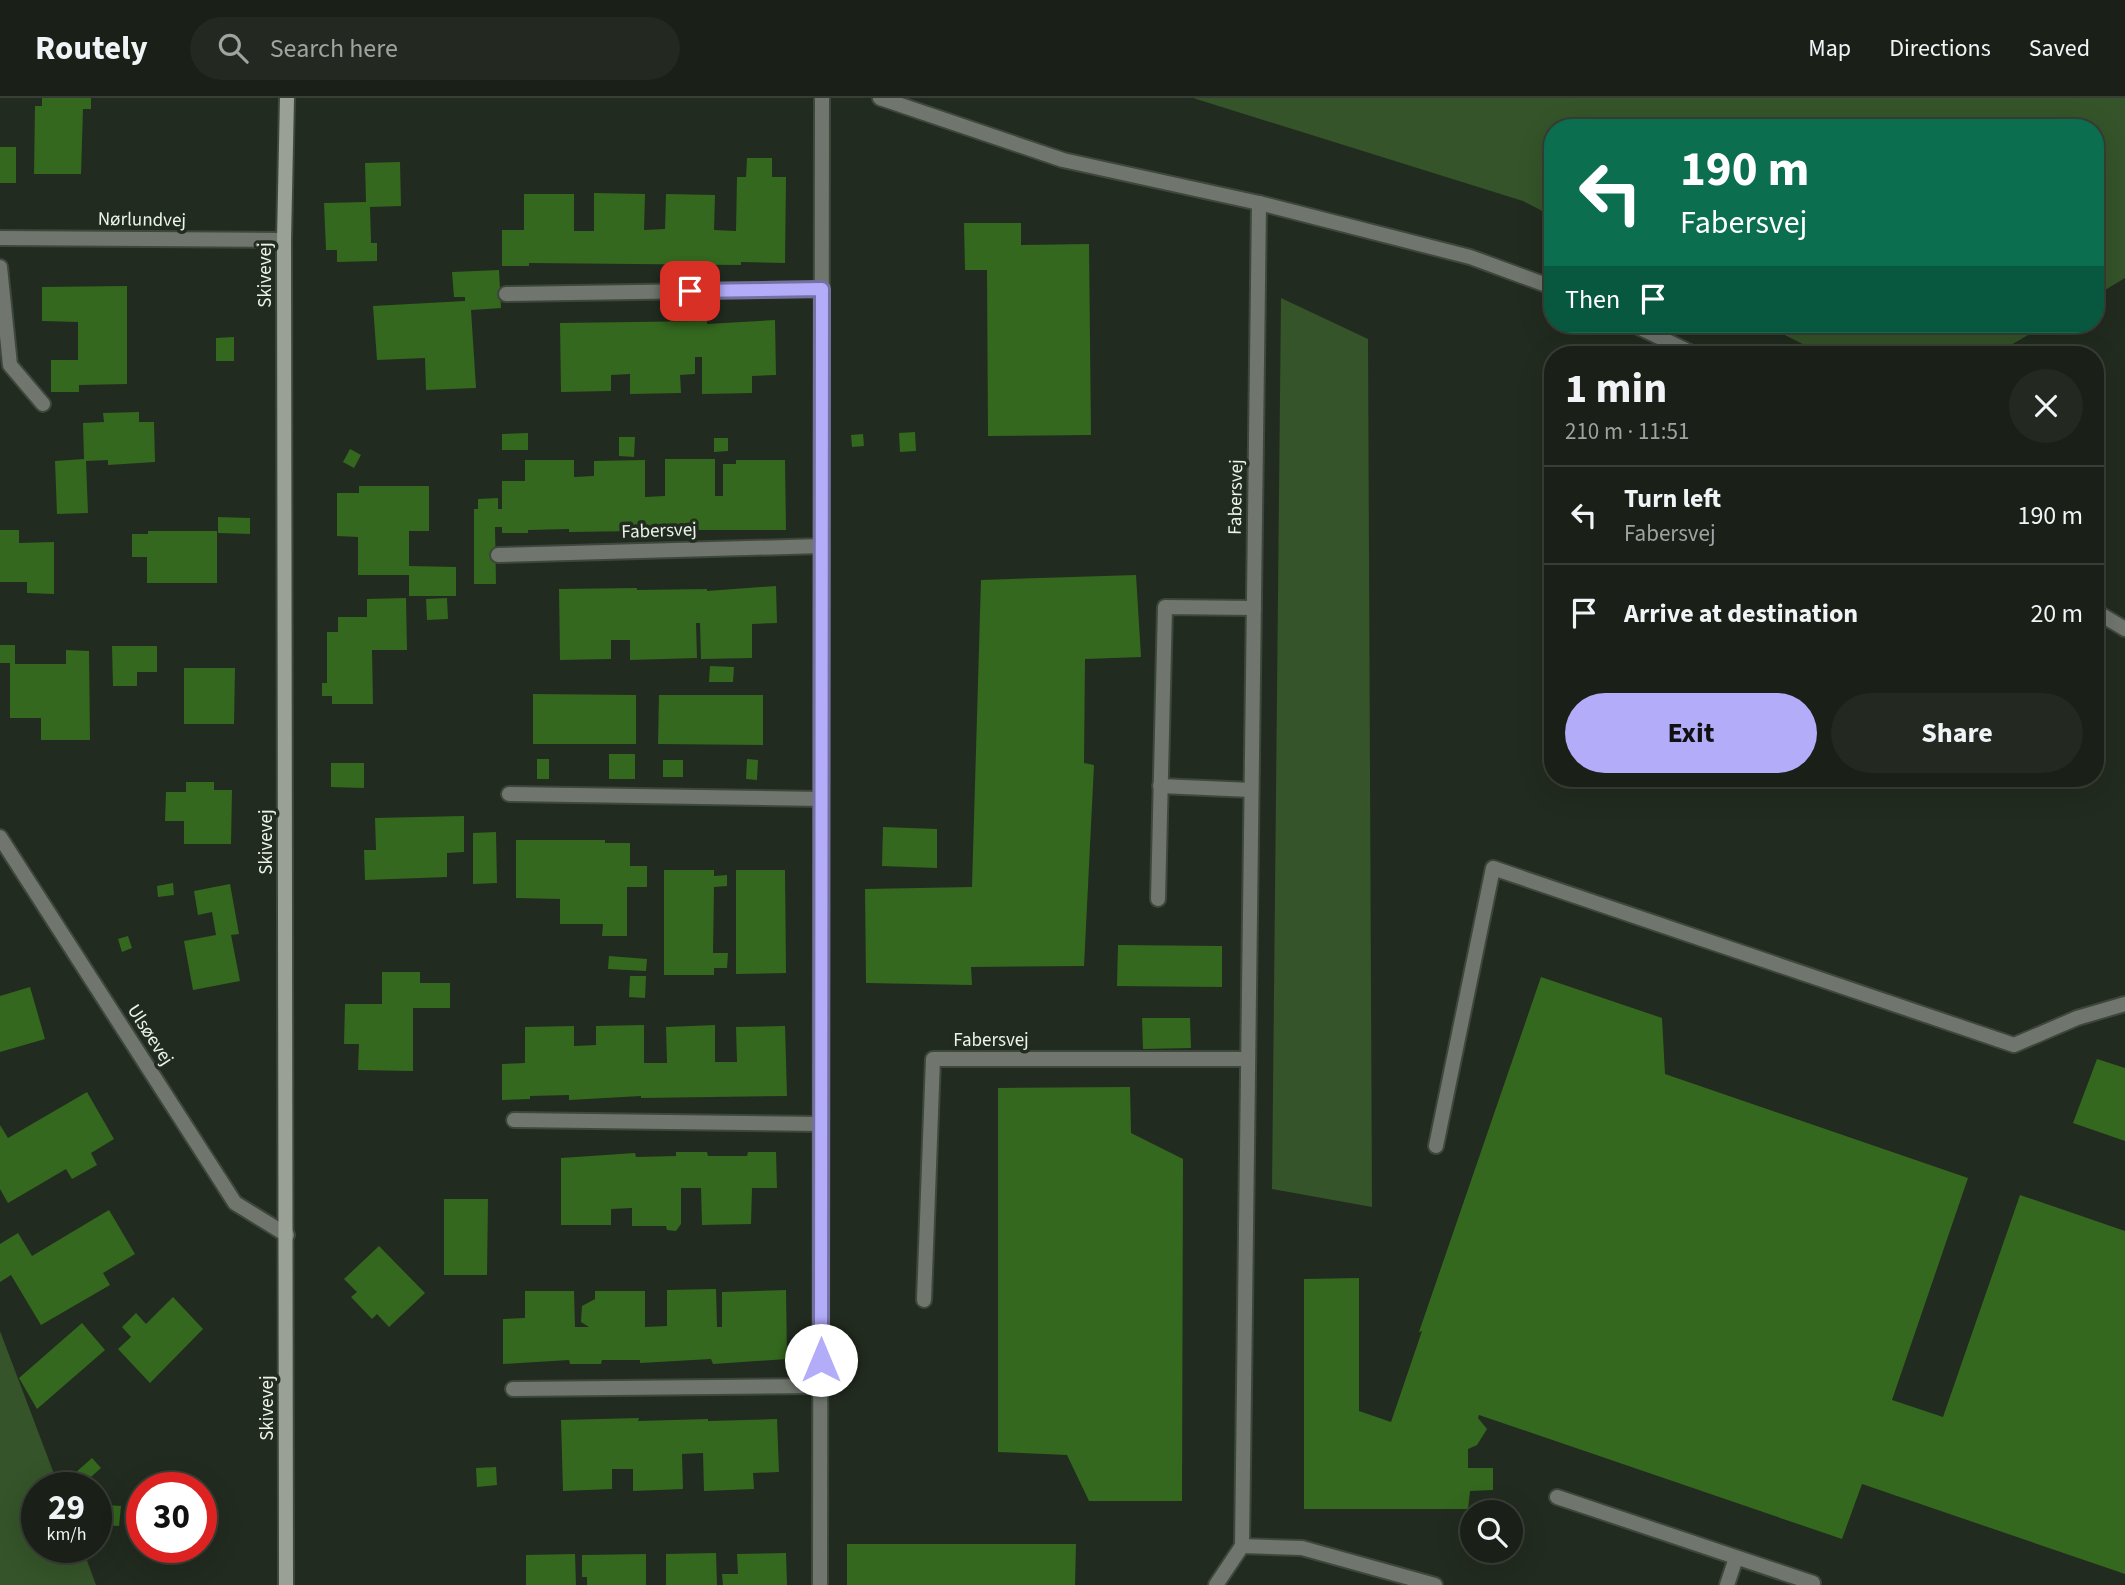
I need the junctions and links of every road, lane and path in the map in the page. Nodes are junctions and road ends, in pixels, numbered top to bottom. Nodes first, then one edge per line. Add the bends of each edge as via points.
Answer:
1 (287, 98) edge
2 (822, 98) edge
3 (880, 98) edge
4 (1259, 203) junction
5 (0, 238) edge
6 (284, 240) junction
7 (0, 267) edge
8 (1544, 284) edge
9 (822, 289) junction
10 (506, 294) dead end
11 (1651, 333) edge
12 (1677, 346) edge
13 (43, 404) dead end
14 (822, 545) junction
15 (498, 555) dead end
16 (1254, 608) junction
17 (2104, 616) edge
18 (2125, 629) edge
19 (1160, 786) junction
20 (1251, 790) junction
21 (509, 794) dead end
22 (821, 799) junction
23 (0, 837) edge
24 (1158, 899) dead end
25 (2125, 1003) edge
26 (1248, 1059) junction
27 (514, 1120) dead end
28 (821, 1124) junction
29 (1436, 1146) dead end
30 (287, 1235) junction
31 (924, 1300) dead end
32 (820, 1386) junction
33 (513, 1389) dead end
34 (1557, 1497) dead end
35 (1242, 1546) junction
36 (1736, 1558) junction
37 (1813, 1583) dead end
38 (286, 1585) edge
39 (820, 1585) edge
40 (1216, 1585) edge
41 (1436, 1585) edge
42 (1727, 1585) edge

1 - 6 street, Skivevej
2 - 9 street
3 - 4 street via 1063,160
4 - 8 street via 1470,257
4 - 16 street, Fabersvej
5 - 6 street, Nørlundvej
6 - 30 street, Skivevej
7 - 13 street via 10,365
9 - 10 street
9 - 14 street
11 - 12 street
14 - 15 street, Fabersvej
14 - 22 street
16 - 19 street via 1165,607
16 - 20 street, Fabersvej
17 - 18 street
19 - 20 street
19 - 24 street
20 - 26 street, Fabersvej
21 - 22 street
22 - 28 street
23 - 30 street, Ulsøevej via 235,1203
25 - 29 street via 2014,1045 1493,868
26 - 31 street, Fabersvej via 933,1059
26 - 35 street, Fabersvej
27 - 28 street
28 - 32 street
30 - 38 street, Skivevej
32 - 33 street
32 - 39 street
34 - 36 street
35 - 40 street
35 - 41 street via 1302,1548
36 - 37 street
36 - 42 street

